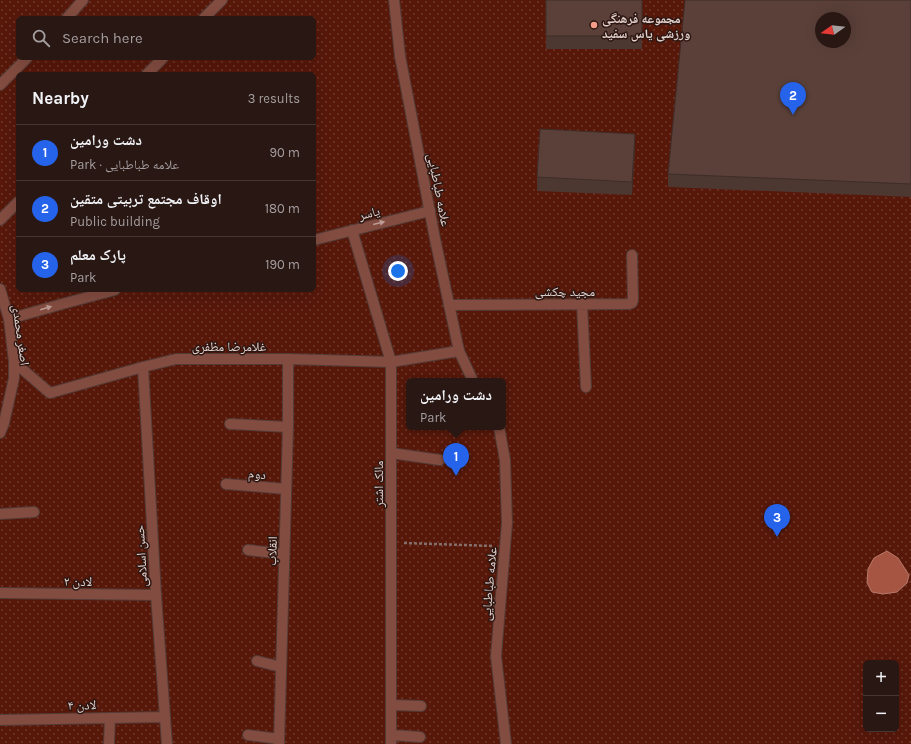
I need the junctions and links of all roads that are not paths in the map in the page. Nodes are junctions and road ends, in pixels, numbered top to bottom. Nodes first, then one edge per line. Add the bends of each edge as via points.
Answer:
1 (83, 0) edge
2 (222, 0) edge
3 (394, 0) edge
4 (69, 16) edge
5 (206, 16) edge
6 (25, 60) edge
7 (161, 60) edge
8 (149, 72) edge
9 (0, 85) edge
10 (16, 204) edge
11 (430, 211) junction
12 (0, 220) edge
13 (352, 230) junction
14 (316, 239) edge
15 (632, 255) dead end
16 (0, 289) edge
17 (107, 292) edge
18 (582, 304) junction
19 (449, 305) junction
20 (9, 319) junction
21 (459, 351) junction
22 (288, 359) junction
23 (14, 362) junction
24 (391, 362) junction
25 (143, 367) junction
26 (472, 378) edge
27 (586, 387) dead end
28 (230, 424) dead end
29 (288, 428) junction
30 (500, 430) edge
31 (0, 433) edge
32 (391, 453) junction
33 (440, 460) dead end
34 (226, 484) dead end
35 (286, 488) junction
36 (34, 512) dead end
37 (0, 514) edge
38 (248, 550) dead end
39 (284, 554) junction
40 (0, 594) edge
41 (156, 595) junction
42 (257, 661) dead end
43 (281, 666) junction
44 (391, 705) junction
45 (421, 706) dead end
46 (165, 717) junction
47 (110, 718) junction
48 (0, 720) edge
49 (248, 735) dead end
50 (420, 737) dead end
51 (391, 740) edge
52 (279, 741) edge
53 (109, 744) edge
54 (167, 744) edge
55 (506, 744) edge

1 - 4 street
2 - 5 street
3 - 11 street, علامه طباطبایی via 400,56
6 - 9 street
7 - 8 street
10 - 12 street
13 -> 11 street, یاسر
11 - 19 street, علامه طباطبایی
13 - 14 street, یاسر
13 - 24 street, مالک اشتر
15 - 18 street, مجید چکشی via 632,303
16 - 20 street, اصغر محمدی
20 -> 17 street
18 - 19 street, مجید چکشی
18 - 27 street
19 - 21 street, علامه طباطبایی
20 - 23 street, اصغر محمدی
21 - 24 street, غلامرضا مظفری
21 - 26 street, علامه طباطبایی
22 - 24 street, غلامرضا مظفری
22 - 25 street, غلامرضا مظفری via 176,359
22 - 29 street, انقلاب
23 - 25 street, غلامرضا مظفری via 50,393
23 - 31 street, اصغر محمدی via 14,378
24 - 32 street, مالک اشتر
25 - 41 street, حسن اسلامی
28 - 29 street
29 - 35 street, انقلاب
30 - 55 street, علامه طباطبایی via 505,460 507,523 496,656
32 - 33 street
32 - 44 street, مالک اشتر
34 - 35 street, دوم
35 - 39 street, انقلاب
36 - 37 street
38 - 39 street
39 - 43 street, انقلاب
40 - 41 street, لادن ۲
41 - 46 street, حسن اسلامی
42 - 43 street
43 - 52 street, انقلاب
44 - 45 street
44 - 51 street, مالک اشتر
46 - 47 street, لادن ۴
46 - 54 street, حسن اسلامی
47 - 48 street, لادن ۴
47 - 53 street
49 - 52 street
50 - 51 street

